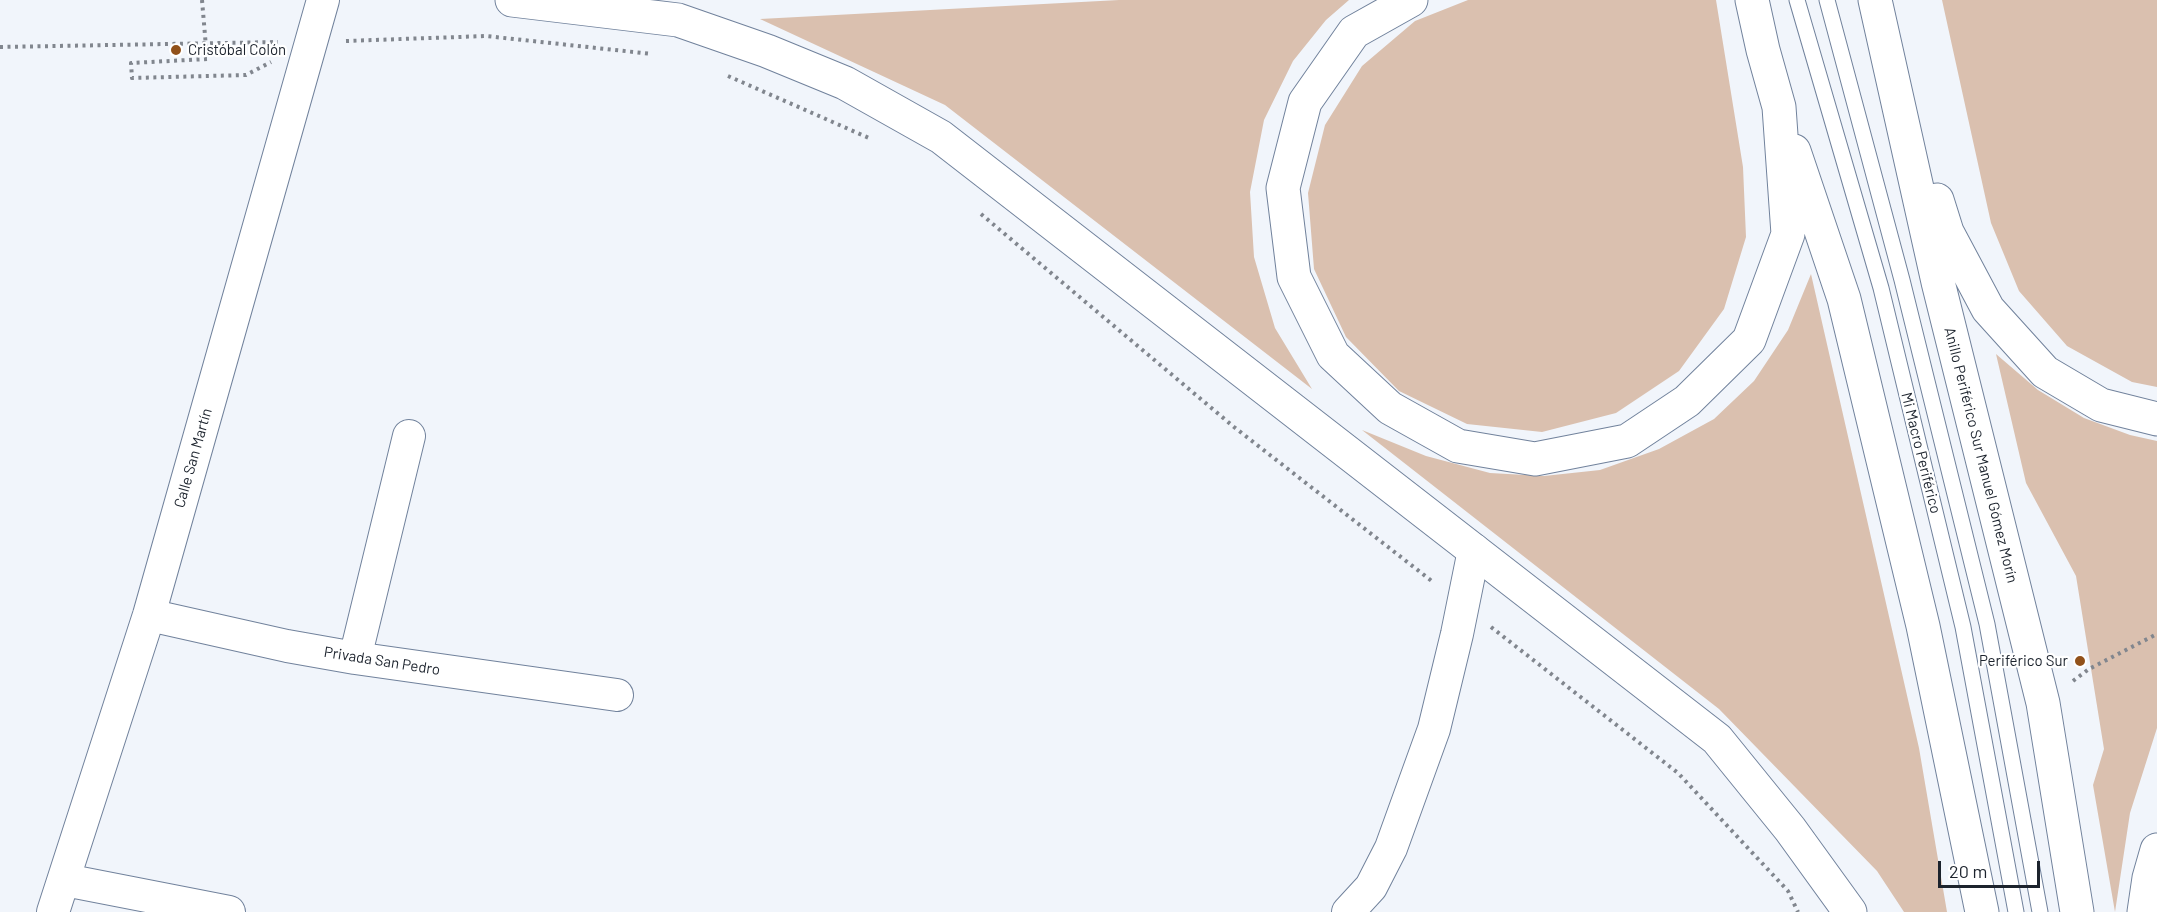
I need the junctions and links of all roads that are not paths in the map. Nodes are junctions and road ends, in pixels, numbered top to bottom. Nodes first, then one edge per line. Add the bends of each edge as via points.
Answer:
1 (323, 0) edge
2 (512, 0) edge
3 (1411, 0) edge
4 (1752, 0) edge
5 (1797, 0) edge
6 (1827, 0) edge
7 (1875, 0) edge
8 (1884, 35) junction
9 (1779, 107) junction
10 (2157, 419) edge
11 (409, 436) dead end
12 (1473, 550) junction
13 (149, 615) junction
14 (355, 658) junction
15 (616, 695) dead end
16 (2157, 850) edge
17 (65, 880) junction
18 (53, 912) edge
19 (229, 912) edge
20 (1348, 912) edge
21 (1850, 912) edge
22 (1982, 912) edge
23 (2016, 912) edge
24 (2040, 912) edge
25 (2077, 912) edge
26 (2144, 912) edge

1 - 13 street, Calle San Martín
2 - 12 highway via 678,20 845,83 941,136
3 - 9 highway via 1354,32 1305,102 1283,188 1294,277 1333,355 1390,408 1458,446 1535,459 1627,441 1687,401 1749,340 1788,234
4 - 9 highway
5 - 23 lane, Mi Macro Periférico via 1881,288 1963,627
6 - 24 lane, Mi Macro Periférico via 1902,280 1987,624
7 - 8 highway, Anillo Periférico Sur Manuel Gómez Morín
8 - 10 highway via 1947,232 1988,309 2045,372 2101,405
8 - 25 highway, Anillo Periférico Sur Manuel Gómez Morín via 1938,282 2043,703
9 - 22 highway via 1844,299 1923,626
11 - 14 street
12 - 20 street via 1434,729 1391,848 1371,886
12 - 21 highway via 1717,738
13 - 14 street, Privada San Pedro
13 - 17 street, Calle San Martín
14 - 15 street, Privada San Pedro
16 - 26 highway
17 - 18 street, Calle San Martín
17 - 19 street

